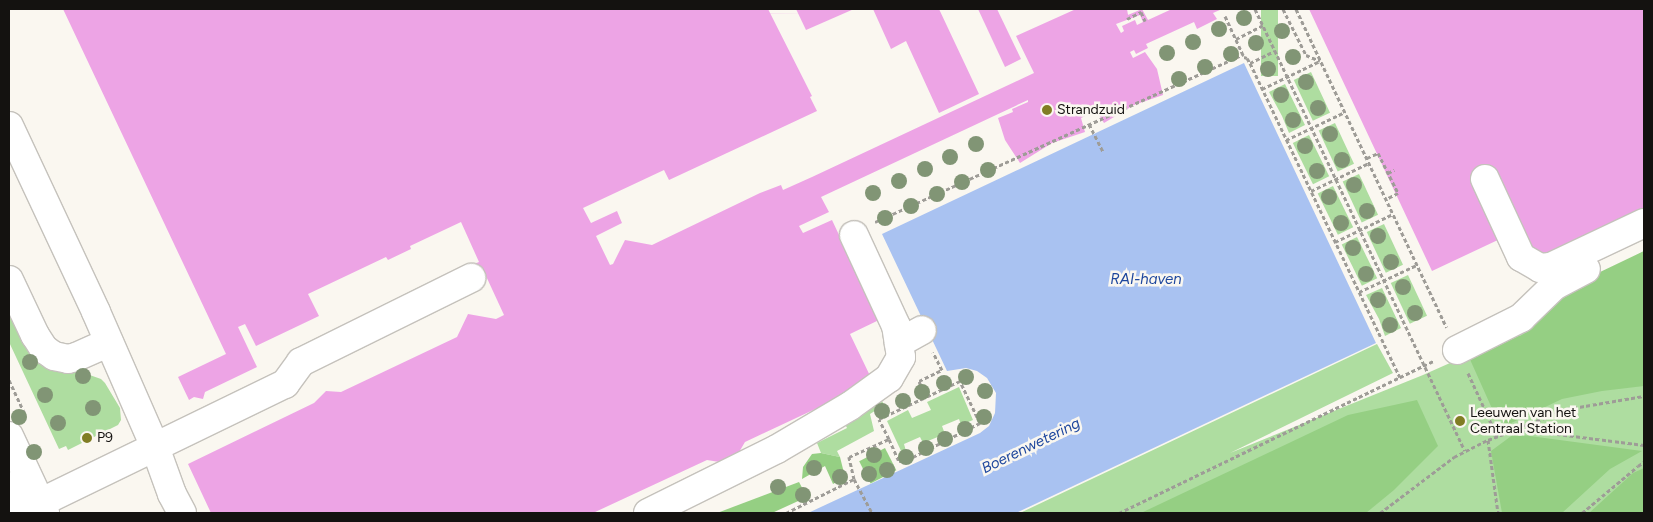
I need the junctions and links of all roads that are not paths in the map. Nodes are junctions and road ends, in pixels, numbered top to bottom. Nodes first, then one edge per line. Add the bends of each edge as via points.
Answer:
1 (9, 126) edge
2 (1485, 179) dead end
3 (1644, 223) edge
4 (863, 231) road end
5 (1644, 241) edge
6 (471, 278) dead end
7 (9, 280) edge
8 (109, 342) junction
9 (1457, 350) road end
10 (9, 436) edge
11 (155, 448) junction
12 (9, 486) edge
13 (35, 508) edge
14 (182, 513) edge
15 (648, 513) edge

1 - 8 main road
2 - 3 main road via 1521,257 1540,268 1551,267
4 - 15 main road via 896,326 911,337 889,378 850,406 777,449
5 - 9 main road via 1561,281 1521,318
6 - 11 main road via 301,362 285,384
7 - 8 main road via 35,335 44,349 54,356 76,357
8 - 11 main road
10 - 13 main road
11 - 13 main road
11 - 14 main road
12 - 13 main road

